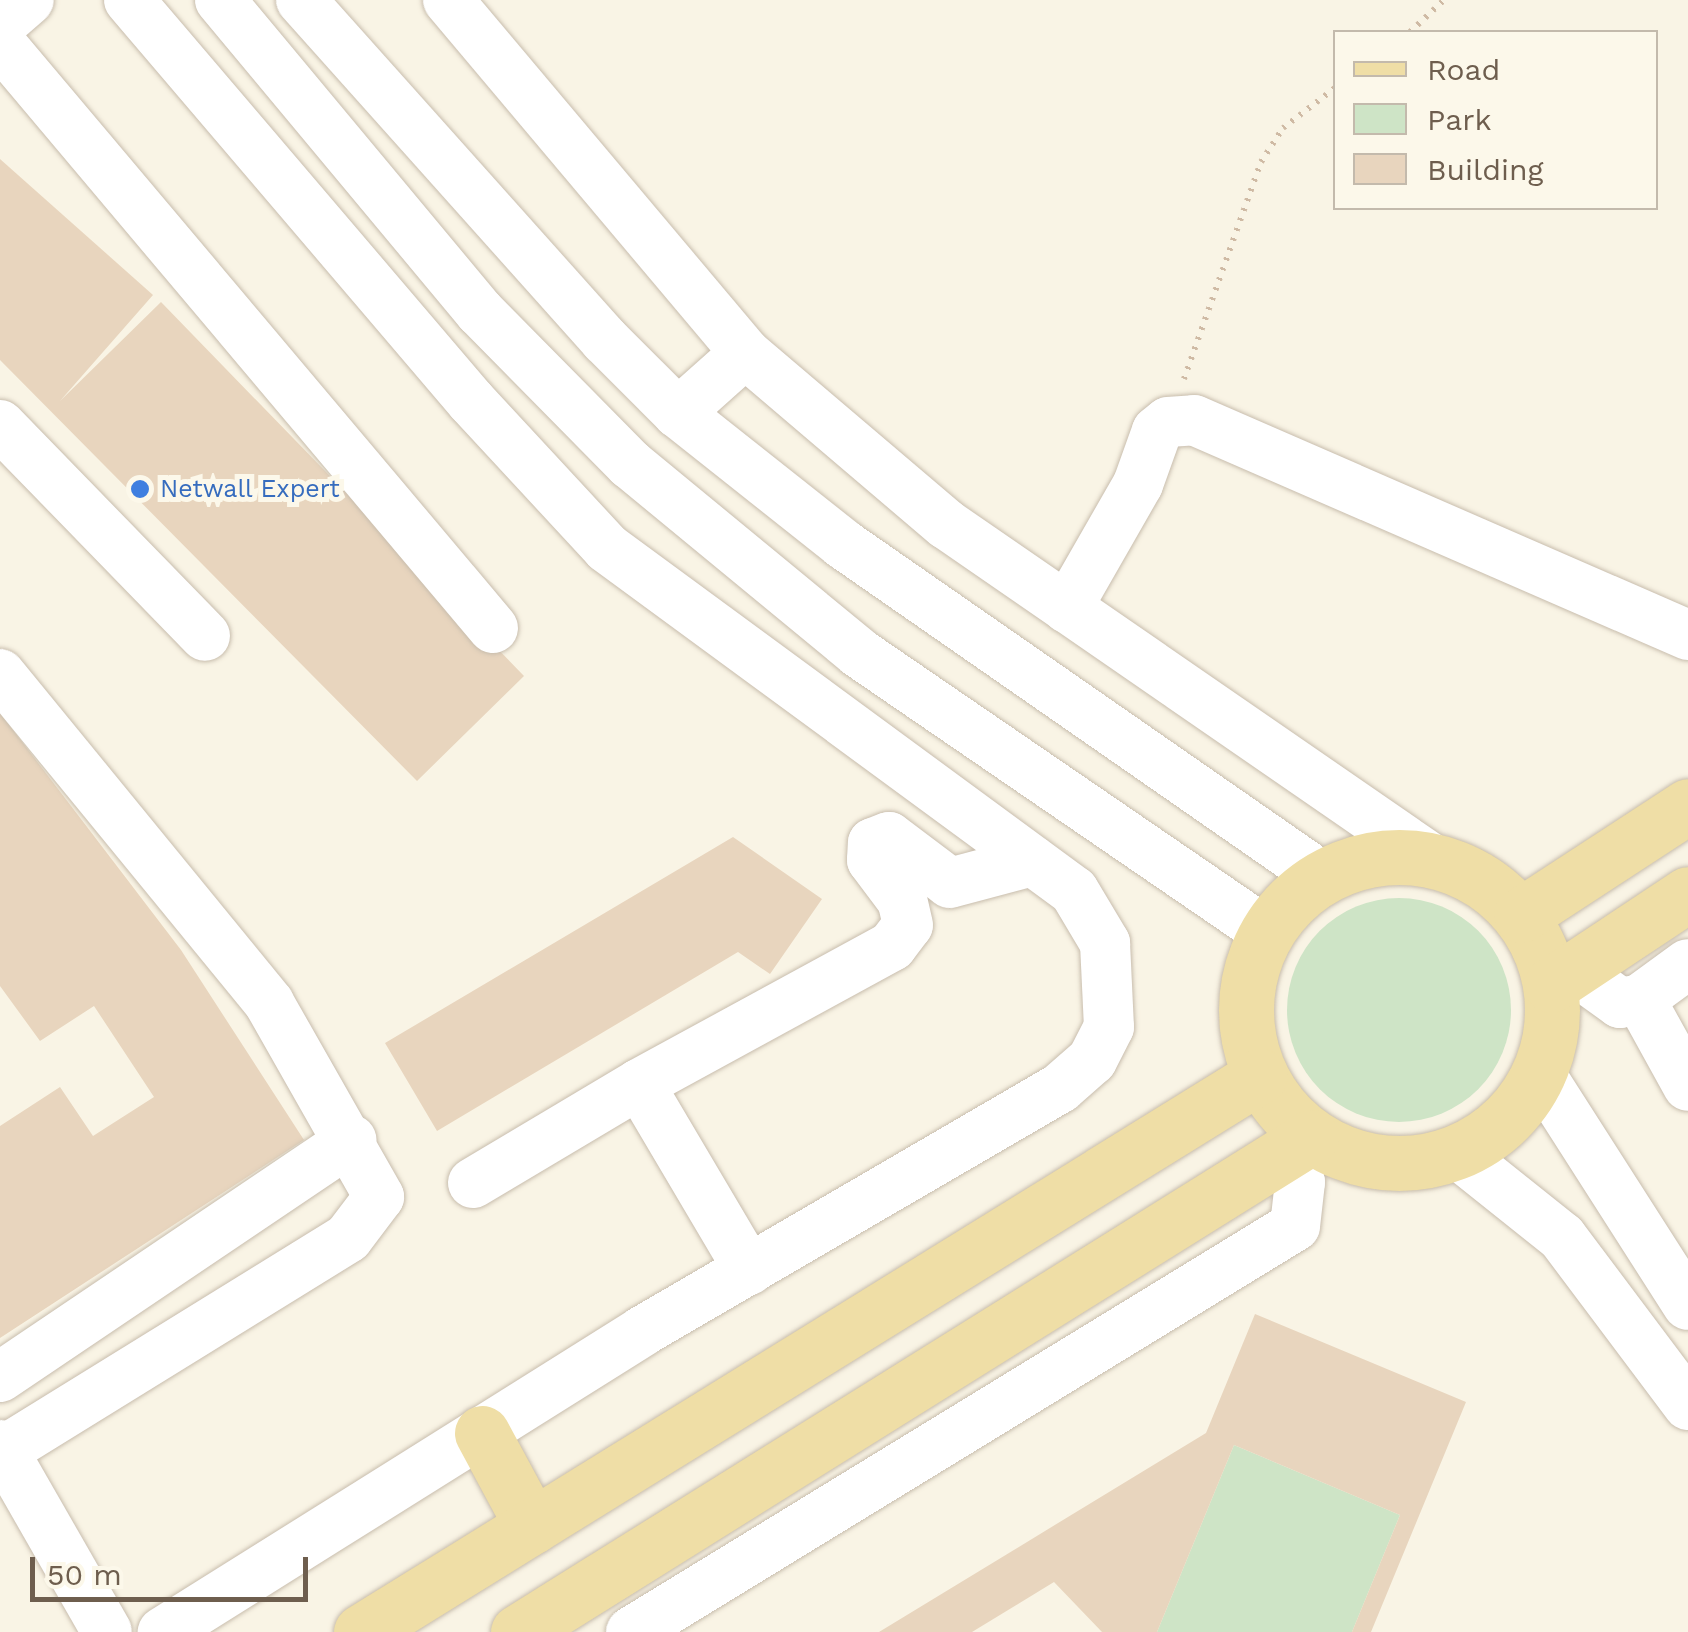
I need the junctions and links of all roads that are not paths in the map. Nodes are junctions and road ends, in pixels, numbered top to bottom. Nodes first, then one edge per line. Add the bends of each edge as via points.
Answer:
1 (28, 0) edge
2 (129, 0) edge
3 (220, 0) edge
4 (301, 0) edge
5 (448, 0) edge
6 (0, 25) edge
7 (0, 43) edge
8 (732, 364) junction
9 (678, 413) junction
10 (0, 426) edge
11 (661, 489) junction
12 (607, 548) junction
13 (1068, 608) junction
14 (493, 628) dead end
15 (1688, 635) edge
16 (205, 636) dead end
17 (0, 674) edge
18 (1688, 806) edge
19 (1433, 860) junction
20 (1032, 861) junction
21 (1321, 876) junction
22 (1688, 894) edge
23 (1521, 915) junction
24 (1266, 932) junction
25 (1688, 964) edge
26 (1564, 979) junction
27 (1640, 999) junction
28 (1540, 1074) junction
29 (1260, 1076) junction
30 (1688, 1086) edge
31 (645, 1094) junction
32 (351, 1140) junction
33 (1297, 1146) junction
34 (1458, 1154) junction
35 (474, 1183) dead end
36 (749, 1270) junction
37 (1688, 1305) edge
38 (0, 1377) edge
39 (1688, 1405) edge
40 (482, 1432) junction
41 (1, 1450) edge
42 (532, 1526) junction
43 (551, 1623) edge
44 (108, 1632) edge
45 (163, 1632) edge
46 (361, 1632) edge
47 (631, 1632) edge

1 - 6 street
2 - 12 street via 446,372
3 - 11 street via 480,312
4 - 9 street via 604,340
5 - 8 street
7 - 14 street
8 - 9 street
8 - 13 street
9 - 21 street via 843,544
10 - 16 street
11 - 12 street
11 - 24 street via 860,653
12 - 20 street
13 - 15 street via 1121,516 1156,431 1168,422 1194,420
13 - 19 street
17 - 32 street via 269,1003
18 - 23 main road
19 - 21 main road via 1362,860
19 - 23 main road via 1489,884
20 - 31 street via 950,884 889,836 873,843 872,860 902,900 908,926 892,946
20 - 36 street via 1074,891 1105,943 1109,1026 1092,1060 1060,1088
21 - 24 main road via 1290,900
22 - 26 main road
23 - 26 main road
24 - 29 main road via 1246,1003
25 - 27 street
26 - 27 street via 1620,1003
26 - 28 main road
27 - 30 street
28 - 34 main road via 1506,1122
28 - 37 street
29 - 33 main road
29 - 42 main road
31 - 35 street
31 - 36 street
32 - 38 street
32 - 41 street via 379,1198 348,1238
33 - 34 main road via 1408,1165
33 - 43 main road
33 - 47 street via 1294,1226
34 - 39 street via 1562,1237
36 - 40 street
40 - 42 main road
40 - 45 street
41 - 44 street
42 - 46 main road

